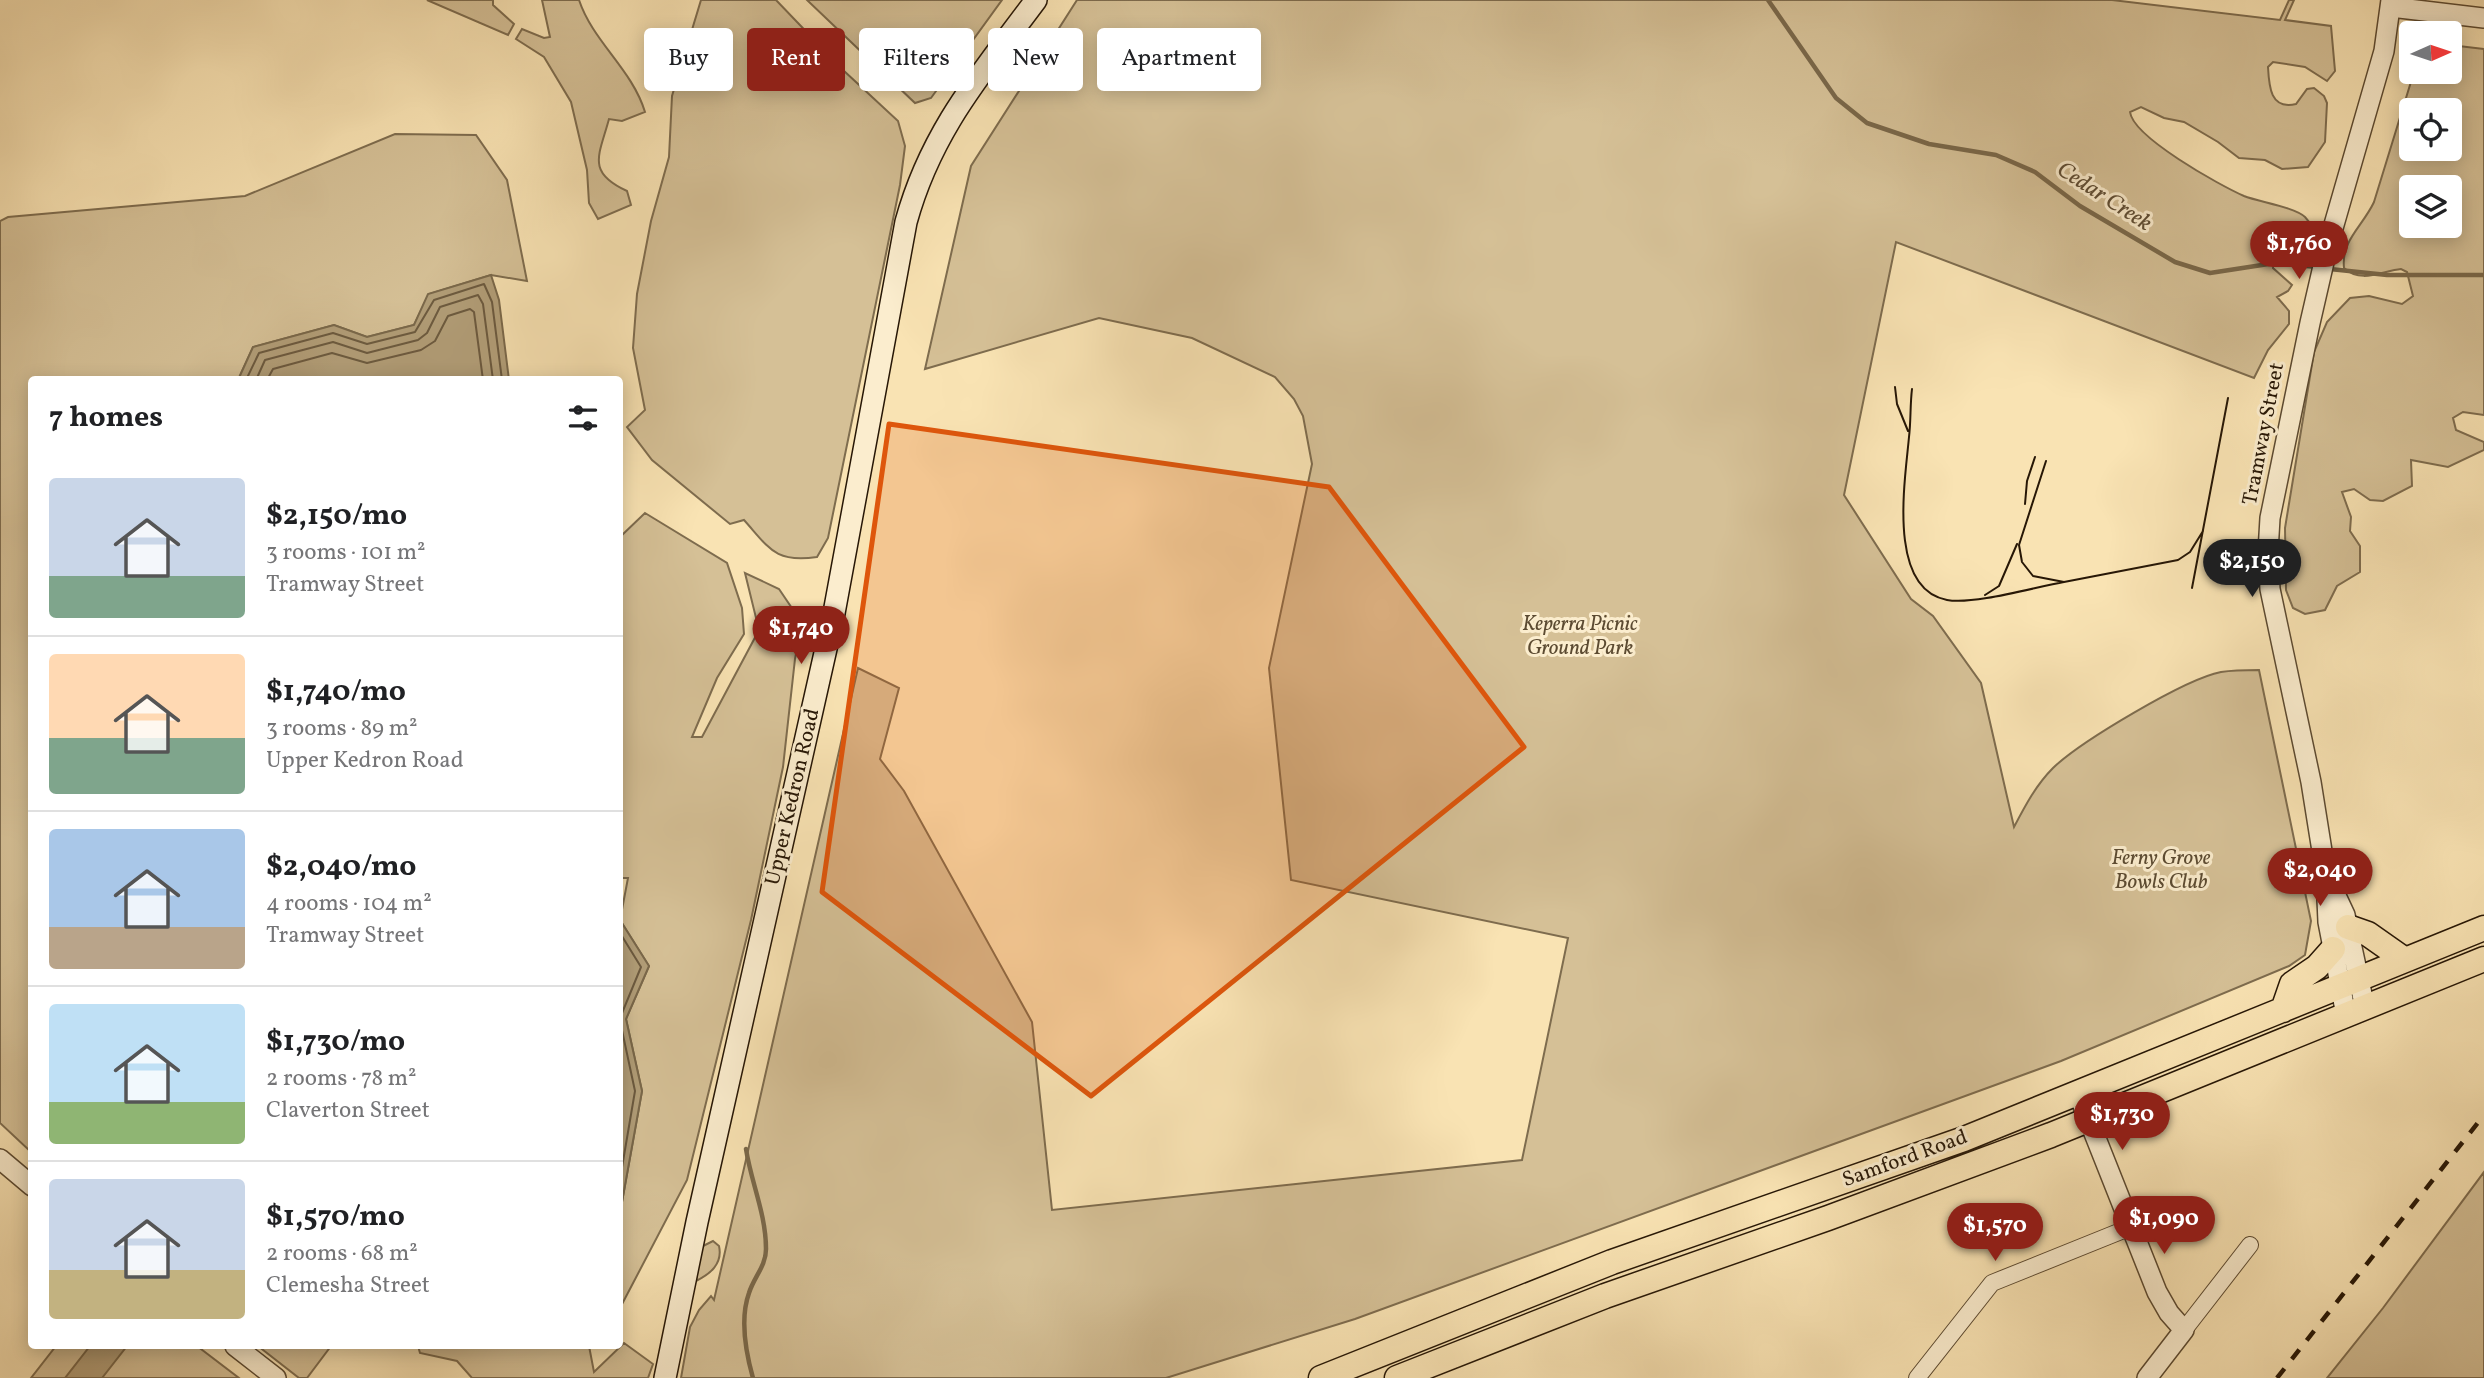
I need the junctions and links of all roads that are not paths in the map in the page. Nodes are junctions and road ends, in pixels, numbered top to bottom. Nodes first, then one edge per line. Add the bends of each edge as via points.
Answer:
1 (1036, 0) edge
2 (2391, 4) edge
3 (2484, 18) edge
4 (2326, 876) junction
5 (2348, 928) junction
6 (2484, 928) edge
7 (2333, 949) junction
8 (2484, 959) edge
9 (2405, 960) junction
10 (2350, 983) junction
11 (2283, 1010) junction
12 (2356, 1012) junction
13 (2078, 1093) junction
14 (2088, 1120) junction
15 (0, 1159) edge
16 (28, 1182) edge
17 (2131, 1227) junction
18 (2250, 1245) dead end
19 (2184, 1330) junction
20 (239, 1349) edge
21 (276, 1378) edge
22 (665, 1378) edge
23 (1321, 1378) edge
24 (1397, 1378) edge
25 (1917, 1378) edge
26 (2147, 1378) edge

1 - 22 main road, Upper Kedron Road via 955,108 914,192 834,613
2 - 3 street
2 - 4 street, Tramway Street via 2382,59 2327,249 2270,518 2270,589
4 - 5 street, Tramway Street
4 - 7 street, Tramway Street
5 - 9 main road via 2368,934
5 - 10 street, Tramway Street
6 - 9 main road, Samford Road
7 - 10 street, Tramway Street
7 - 11 main road via 2292,984
8 - 12 main road, Samford Road
9 - 10 main road, Samford Road
10 - 11 main road, Samford Road
10 - 12 street, Tramway Street
11 - 13 main road, Samford Road
12 - 14 main road, Samford Road
13 - 14 street
13 - 23 main road, Samford Road via 1964,1139 1599,1267
14 - 17 street
14 - 24 main road, Samford Road via 1605,1296
15 - 16 street
17 - 19 street via 2162,1303
17 - 25 street via 1992,1283
18 - 19 street
19 - 26 street
20 - 21 street

